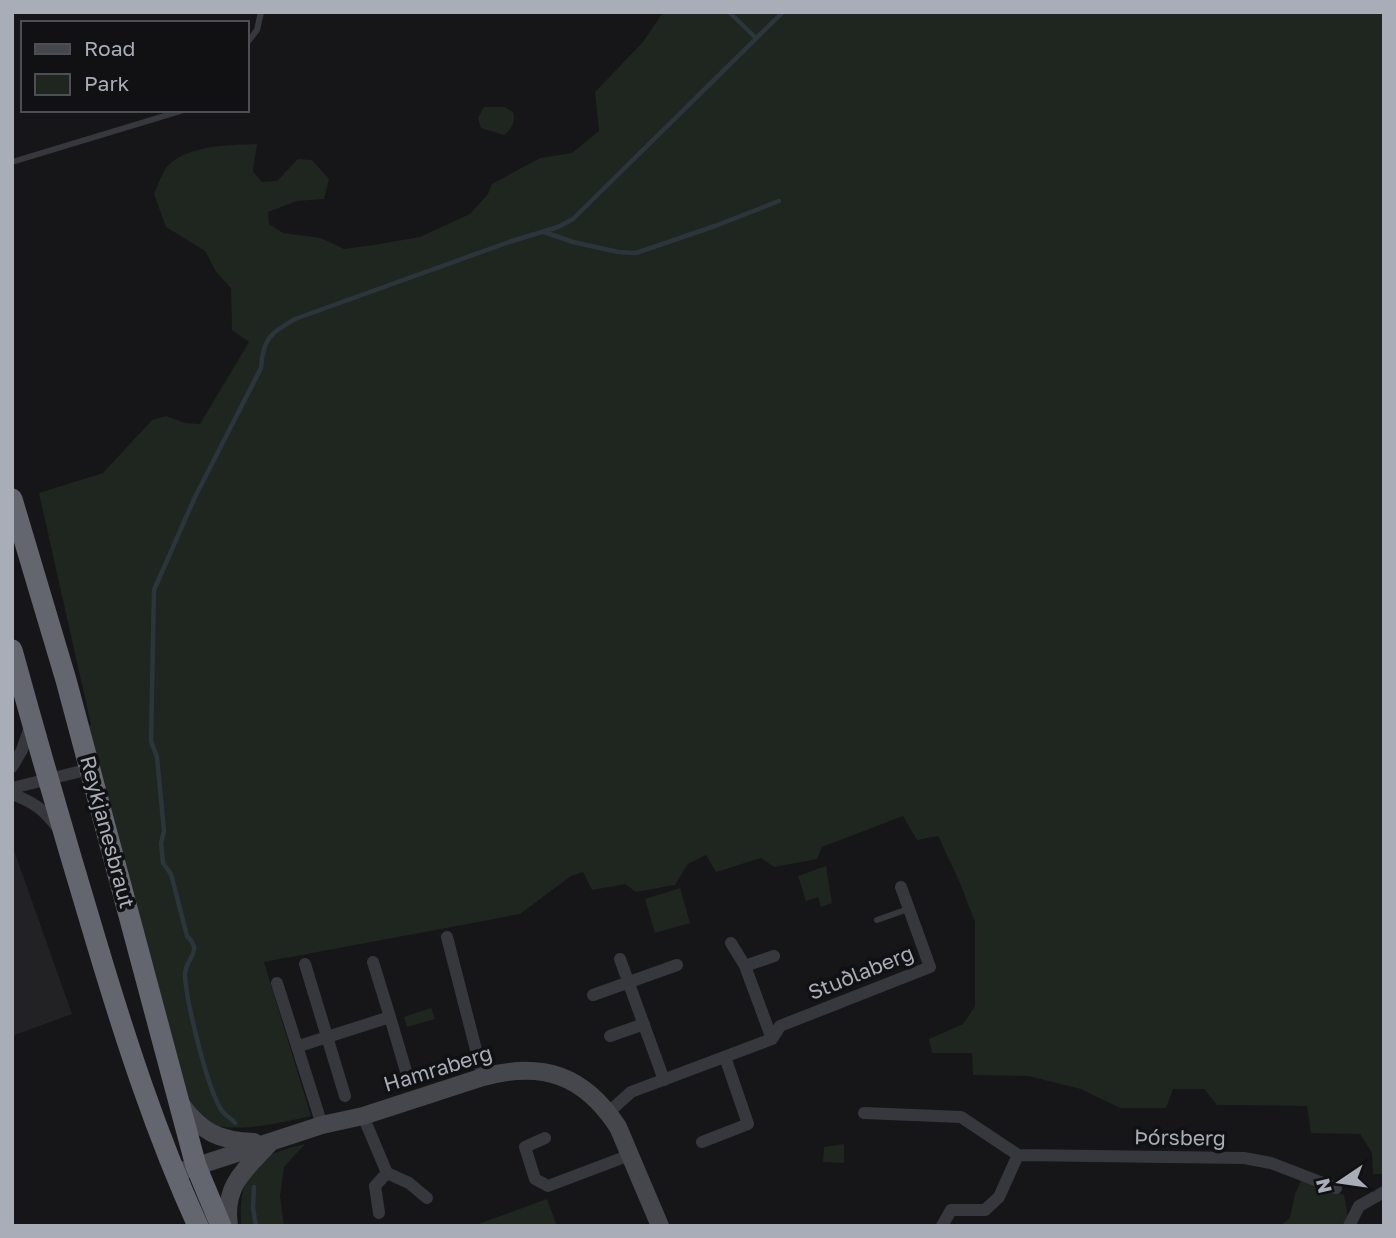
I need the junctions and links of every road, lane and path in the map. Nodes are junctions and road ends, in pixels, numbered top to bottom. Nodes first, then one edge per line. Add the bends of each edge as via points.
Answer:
1 (261, 12) edge
2 (248, 42) edge
3 (177, 112) edge
4 (12, 162) edge
5 (12, 499) edge
6 (12, 650) edge
7 (32, 720) junction
8 (12, 767) edge
9 (89, 769) junction
10 (48, 778) junction
11 (12, 788) edge
12 (12, 794) edge
13 (64, 836) junction
14 (901, 887) dead end
15 (909, 909) junction
16 (877, 919) dead end
17 (447, 937) dead end
18 (731, 943) dead end
19 (774, 956) dead end
20 (620, 960) dead end
21 (373, 962) dead end
22 (305, 964) dead end
23 (677, 965) dead end
24 (746, 966) junction
25 (629, 982) junction
26 (277, 983) dead end
27 (593, 995) dead end
28 (390, 1017) junction
29 (644, 1024) junction
30 (610, 1036) dead end
31 (327, 1038) junction
32 (772, 1039) junction
33 (299, 1046) junction
34 (725, 1057) junction
35 (483, 1077) junction
36 (408, 1078) dead end
37 (664, 1080) junction
38 (345, 1096) dead end
39 (180, 1102) junction
40 (609, 1112) junction
41 (864, 1113) dead end
42 (363, 1116) junction
43 (323, 1125) junction
44 (545, 1138) dead end
45 (271, 1142) junction
46 (702, 1142) dead end
47 (630, 1155) junction
48 (1018, 1155) junction
49 (196, 1166) junction
50 (174, 1173) junction
51 (387, 1173) junction
52 (1336, 1188) dead end
53 (1384, 1192) edge
54 (427, 1198) dead end
55 (379, 1213) dead end
56 (198, 1226) edge
57 (221, 1226) edge
58 (229, 1226) edge
59 (660, 1226) edge
60 (942, 1226) edge
61 (1349, 1226) edge

1 - 2 lane via 257,30
3 - 4 lane
5 - 9 highway, Reykjanesbraut
6 - 7 highway, Reykjanesbraut
7 - 8 street
7 - 10 highway, Reykjanesbraut
9 - 10 street
9 - 39 highway, Reykjanesbraut
10 - 11 street
10 - 13 highway, Reykjanesbraut
12 - 13 street via 45,811
13 - 50 highway, Reykjanesbraut
14 - 15 street, Stuðlaberg
15 - 16 lane
15 - 32 street, Stuðlaberg via 930,967 779,1026
17 - 35 street
18 - 24 street
19 - 24 street
20 - 25 street
21 - 28 street
22 - 31 street
23 - 25 street
24 - 32 street
25 - 27 street
25 - 29 street
26 - 33 street
28 - 31 street
28 - 36 street
29 - 30 street
29 - 37 street
31 - 33 street
31 - 38 street
32 - 34 street, Stuðlaberg
33 - 43 street
34 - 37 street, Stuðlaberg
34 - 46 street via 748,1124
35 - 40 street, Hamraberg via 533,1069 565,1076
35 - 42 street, Hamraberg
37 - 40 street, Stuðlaberg via 631,1092
39 - 45 street via 191,1118 231,1142
39 - 49 highway, Reykjanesbraut
40 - 47 street, Hamraberg
41 - 48 street via 961,1116
42 - 43 street, Hamraberg
42 - 51 street
43 - 45 street, Hamraberg
44 - 47 street via 525,1147 535,1179 548,1186
45 - 49 street
45 - 58 street via 232,1188
47 - 59 street, Hamraberg
48 - 52 street, Þórsberg via 1244,1158
48 - 60 street via 999,1197 985,1210 951,1210
49 - 50 street
49 - 57 highway, Reykjanesbraut
50 - 56 highway, Reykjanesbraut
51 - 54 street
51 - 55 street via 375,1186
53 - 61 street via 1359,1206

